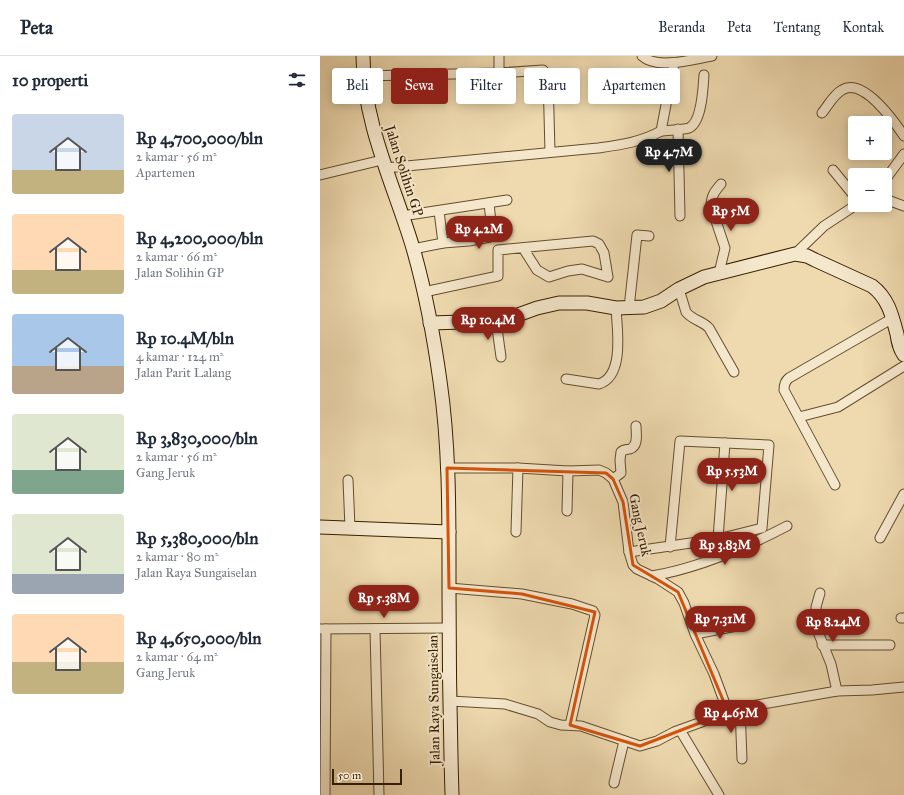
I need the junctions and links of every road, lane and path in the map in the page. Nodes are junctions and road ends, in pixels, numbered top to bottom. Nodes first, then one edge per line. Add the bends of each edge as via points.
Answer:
1 (363, 56) edge
2 (499, 56) edge
3 (642, 56) edge
4 (712, 56) edge
5 (674, 62) junction
6 (363, 68) edge
7 (499, 68) edge
8 (516, 72) edge
9 (456, 74) edge
10 (383, 76) edge
11 (704, 76) dead end
12 (368, 104) edge
13 (822, 113) dead end
14 (678, 129) junction
15 (661, 130) junction
16 (904, 136) edge
17 (550, 152) junction
18 (904, 154) edge
19 (384, 164) junction
20 (833, 170) dead end
21 (892, 170) edge
22 (320, 175) edge
23 (721, 184) dead end
24 (848, 188) edge
25 (507, 200) dead end
26 (892, 202) edge
27 (489, 203) junction
28 (904, 206) edge
29 (848, 210) edge
30 (439, 211) junction
31 (402, 216) junction
32 (680, 216) dead end
33 (648, 236) dead end
34 (443, 243) junction
35 (523, 248) junction
36 (413, 249) junction
37 (795, 254) junction
38 (719, 273) junction
39 (679, 289) junction
40 (424, 292) junction
41 (616, 308) junction
42 (629, 308) junction
43 (893, 318) junction
44 (496, 321) junction
45 (430, 323) junction
46 (904, 355) edge
47 (501, 357) dead end
48 (904, 366) edge
49 (734, 372) dead end
50 (566, 379) dead end
51 (799, 417) junction
52 (636, 426) dead end
53 (725, 443) junction
54 (447, 468) junction
55 (518, 468) junction
56 (568, 471) junction
57 (613, 479) junction
58 (348, 480) dead end
59 (835, 485) dead end
60 (904, 494) edge
61 (567, 510) dead end
62 (787, 526) dead end
63 (320, 527) edge
64 (350, 528) junction
65 (449, 532) junction
66 (516, 532) dead end
67 (880, 538) dead end
68 (718, 539) junction
69 (670, 547) junction
70 (629, 552) junction
71 (652, 576) junction
72 (449, 588) junction
73 (820, 593) dead end
74 (742, 625) dead end
75 (449, 628) junction
76 (323, 629) edge
77 (375, 629) junction
78 (695, 634) junction
79 (822, 645) junction
80 (890, 645) dead end
81 (904, 687) edge
82 (837, 690) junction
83 (450, 701) junction
84 (740, 708) junction
85 (728, 712) junction
86 (570, 725) junction
87 (680, 730) junction
88 (624, 741) junction
89 (742, 759) dead end
90 (614, 783) dead end
91 (326, 795) edge
92 (379, 795) edge
93 (452, 795) edge
94 (719, 795) edge

1 - 6 main road, Jalan Solihin GP
2 - 7 street
3 - 5 street via 655,62
4 - 5 street
5 - 15 street
8 - 17 street via 543,70 548,76
9 - 10 street
11 - 14 street via 702,101 696,118 689,128
12 - 19 main road, Jalan Solihin GP
13 - 16 street via 835,95 848,88 856,88 876,102
14 - 15 street
14 - 32 street
15 - 17 street via 624,144
17 - 19 street
18 - 21 street
19 - 22 street
19 - 31 main road, Jalan Solihin GP
20 - 24 street
23 - 38 street via 711,201 725,248
25 - 27 street
26 - 28 street
27 - 30 street
27 - 34 street via 492,236
29 - 37 street via 824,226
30 - 31 street
30 - 34 street
31 - 36 main road, Jalan Solihin GP
33 - 42 street via 636,235
34 - 36 street
35 - 35 street via 596,242 604,253 608,277 582,269 549,277 537,270
35 - 40 street via 498,250 498,276
36 - 40 main road, Jalan Solihin GP
37 - 38 main road
37 - 43 main road via 807,256 872,286 883,296
38 - 39 main road via 695,280
39 - 42 main road via 652,305
39 - 49 street via 686,312 709,328
40 - 45 main road, Jalan Solihin GP
41 - 42 main road
41 - 44 main road via 587,303 559,303
41 - 50 street via 618,352 611,375 598,384
43 - 46 main road
43 - 51 street via 786,381 784,390
44 - 45 main road
44 - 47 street
45 - 54 main road, Jalan Solihin GP via 440,382
48 - 51 street via 838,407
51 - 59 street
52 - 57 street via 636,444 633,448 623,449 621,452 621,473
53 - 68 street
53 - 68 street via 769,445 762,528
53 - 69 street via 680,441
54 - 55 street, Gang Jeruk
54 - 65 main road, Jalan Solihin GP
55 - 56 street, Gang Jeruk
55 - 66 street
56 - 57 street, Gang Jeruk via 599,470
56 - 61 street
57 - 70 street, Gang Jeruk via 623,502
58 - 64 street
60 - 67 street
62 - 71 street via 722,556
63 - 64 main road
64 - 65 main road
65 - 72 main road, Jalan Raya Sungaiselan
68 - 69 street
69 - 70 street
70 - 71 street, Gang Jeruk via 633,565
71 - 78 street, Gang Jeruk via 678,592
72 - 75 main road, Jalan Raya Sungaiselan
72 - 86 street via 522,594 593,611 595,615
73 - 79 street via 816,619
74 - 78 street
75 - 77 street
75 - 83 main road, Jalan Raya Sungaiselan
76 - 77 street
76 - 91 street
77 - 92 street
78 - 85 street, Gang Jeruk
79 - 80 street
79 - 82 street via 831,664
81 - 82 street
82 - 84 street
83 - 86 street via 505,704 538,714 550,722
83 - 93 main road, Jalan Raya Sungaiselan
84 - 85 street
84 - 89 street
85 - 87 street
86 - 88 street via 581,726
87 - 88 street via 640,746
87 - 94 street
88 - 90 street

